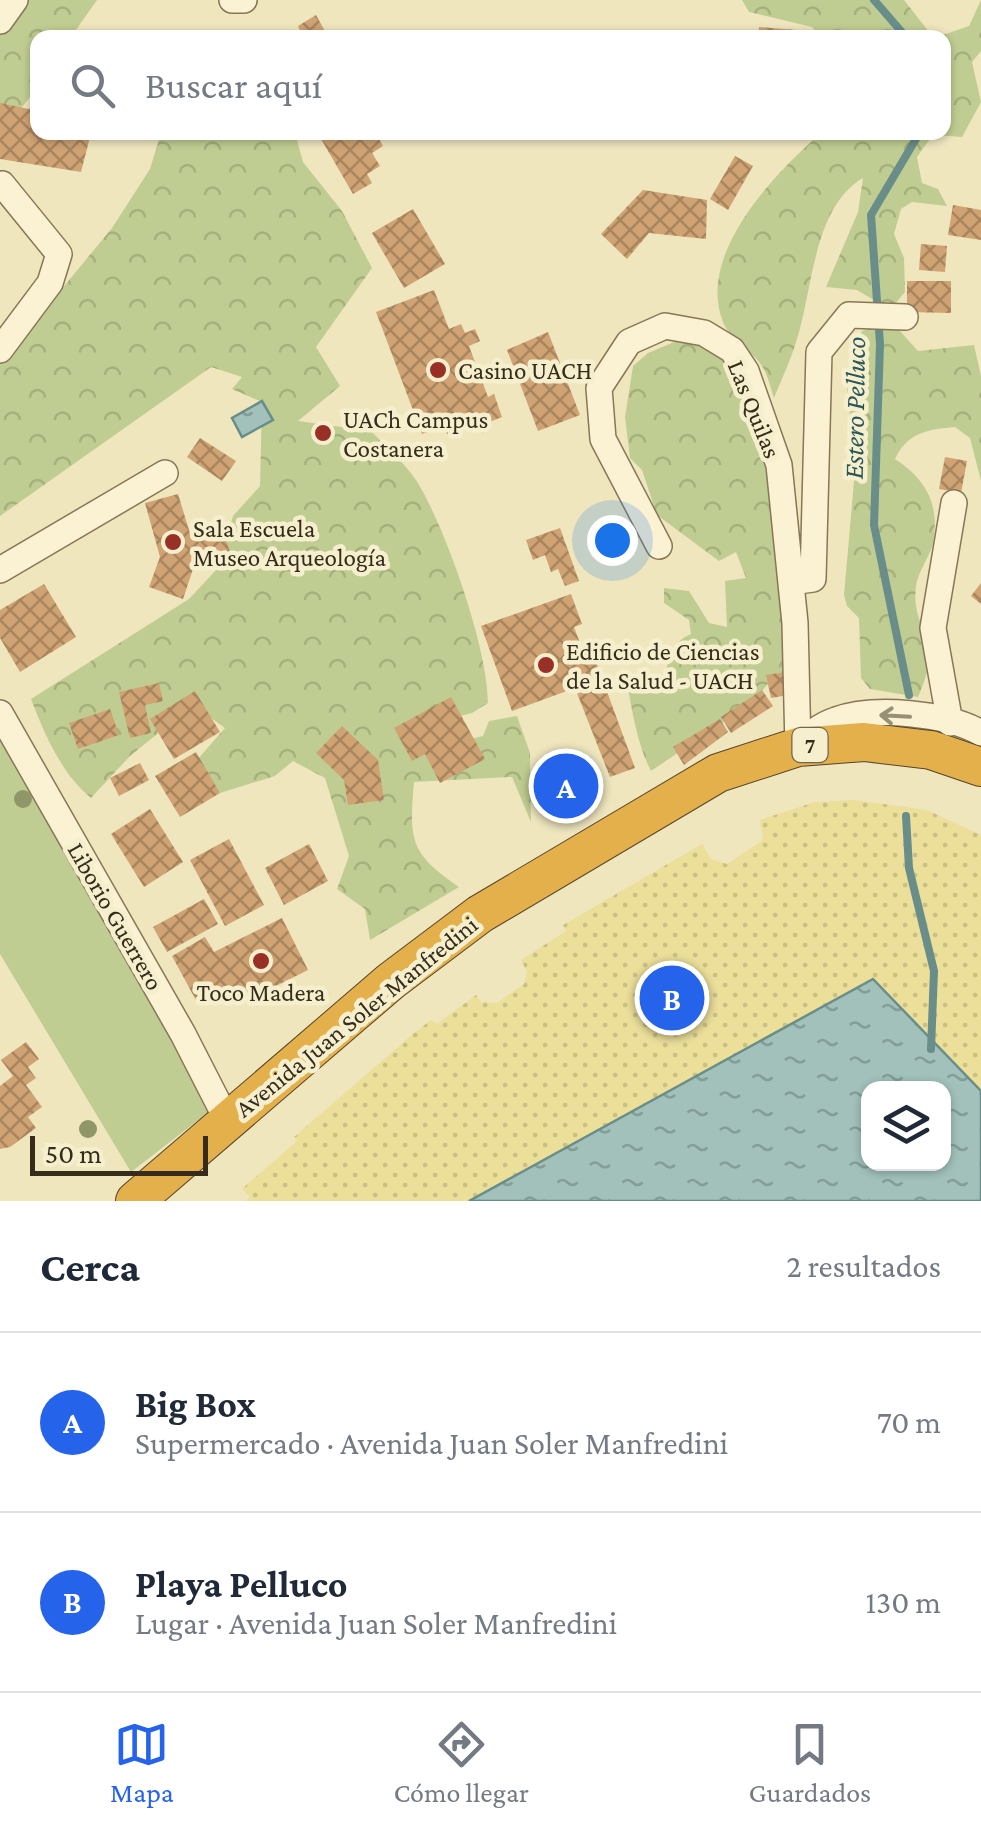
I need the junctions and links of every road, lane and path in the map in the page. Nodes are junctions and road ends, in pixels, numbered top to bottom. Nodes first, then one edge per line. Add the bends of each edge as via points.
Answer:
1 (14, 0) edge
2 (232, 0) edge
3 (244, 0) edge
4 (0, 21) edge
5 (2, 184) edge
6 (890, 315) dead end
7 (0, 350) edge
8 (165, 473) dead end
9 (954, 503) dead end
10 (659, 546) dead end
11 (0, 570) edge
12 (791, 582) junction
13 (0, 713) edge
14 (950, 723) junction
15 (981, 734) edge
16 (798, 746) junction
17 (981, 767) edge
18 (228, 1122) junction
19 (135, 1201) edge

1 - 4 street
2 - 3 street
5 - 7 street via 59,254 50,283
6 - 12 street via 849,316 819,352 813,579
8 - 11 street
9 - 14 street via 934,628
10 - 12 street, Las Quilas via 602,439 598,388 629,342 664,326 704,333 732,350 746,371 778,464
12 - 16 street, Las Quilas
13 - 18 street, Liborio Guerrero
14 - 15 street
14 -> 16 street via 852,716 826,724
16 - 17 highway, Avenida Juan Soler Manfredini / 7 via 888,743
16 - 18 highway, Avenida Juan Soler Manfredini / 7 via 718,773 480,914
18 - 19 highway, Avenida Juan Soler Manfredini / 7

